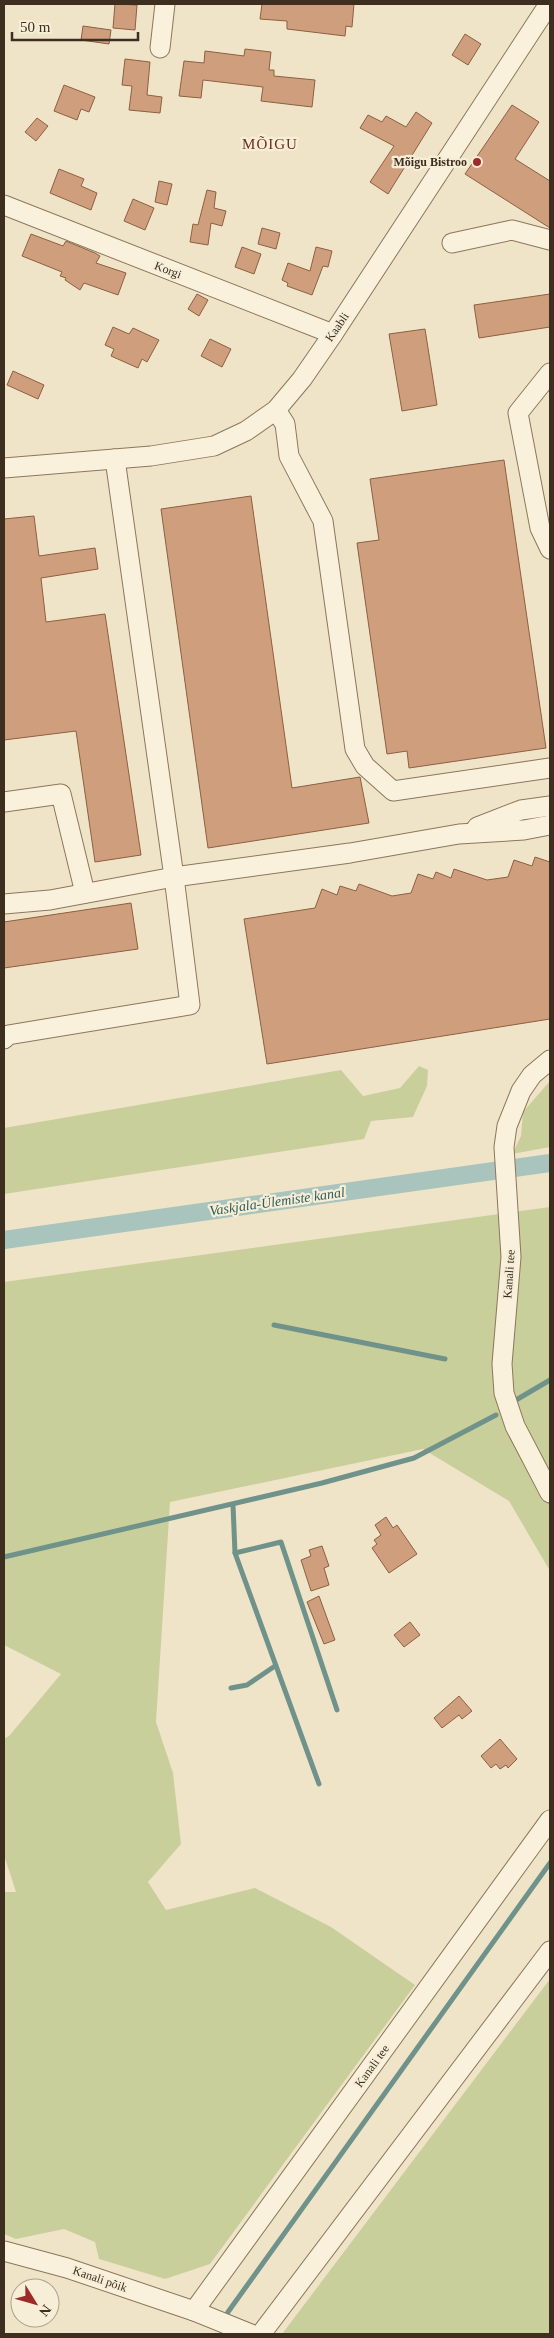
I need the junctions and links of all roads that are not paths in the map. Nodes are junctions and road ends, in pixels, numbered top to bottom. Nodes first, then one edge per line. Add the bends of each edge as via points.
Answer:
1 (165, 4) edge
2 (549, 4) edge
3 (160, 48) dead end
4 (4, 205) edge
5 (550, 240) edge
6 (452, 243) dead end
7 (332, 334) junction
8 (550, 373) edge
9 (276, 410) junction
10 (116, 459) junction
11 (4, 468) edge
12 (550, 549) edge
13 (550, 768) edge
14 (4, 802) edge
15 (550, 806) edge
16 (550, 825) edge
17 (459, 834) junction
18 (174, 877) junction
19 (86, 894) junction
20 (4, 904) edge
21 (4, 1039) edge
22 (550, 1060) edge
23 (550, 1493) edge
24 (550, 1820) edge
25 (550, 1951) edge
26 (4, 2251) edge
27 (194, 2311) junction
28 (251, 2334) edge
29 (261, 2334) edge

1 - 3 street
2 - 7 street, Kaabli
4 - 7 street, Korgi
5 - 6 street via 512,230
7 - 9 street, Kaabli via 302,379
8 - 12 street via 518,413 540,528
9 - 10 street, Kaabli via 246,431 214,446 182,453
9 - 13 street via 285,424 288,456 322,521 355,749 365,766 393,791
10 - 11 street, Kaabli
10 - 18 street
14 - 19 street via 61,794
15 - 17 street via 521,810
16 - 17 street
17 - 18 street via 350,853
18 - 19 street
18 - 21 street via 190,1005 8,1035
19 - 20 street
22 - 23 street, Kanali tee via 532,1075 521,1091 507,1126 504,1147 511,1257 502,1364 504,1393 515,1426
24 - 27 street, Kanali tee
25 - 29 street
26 - 27 street, Kanali põik via 67,2268
27 - 28 street, Kanali põik

